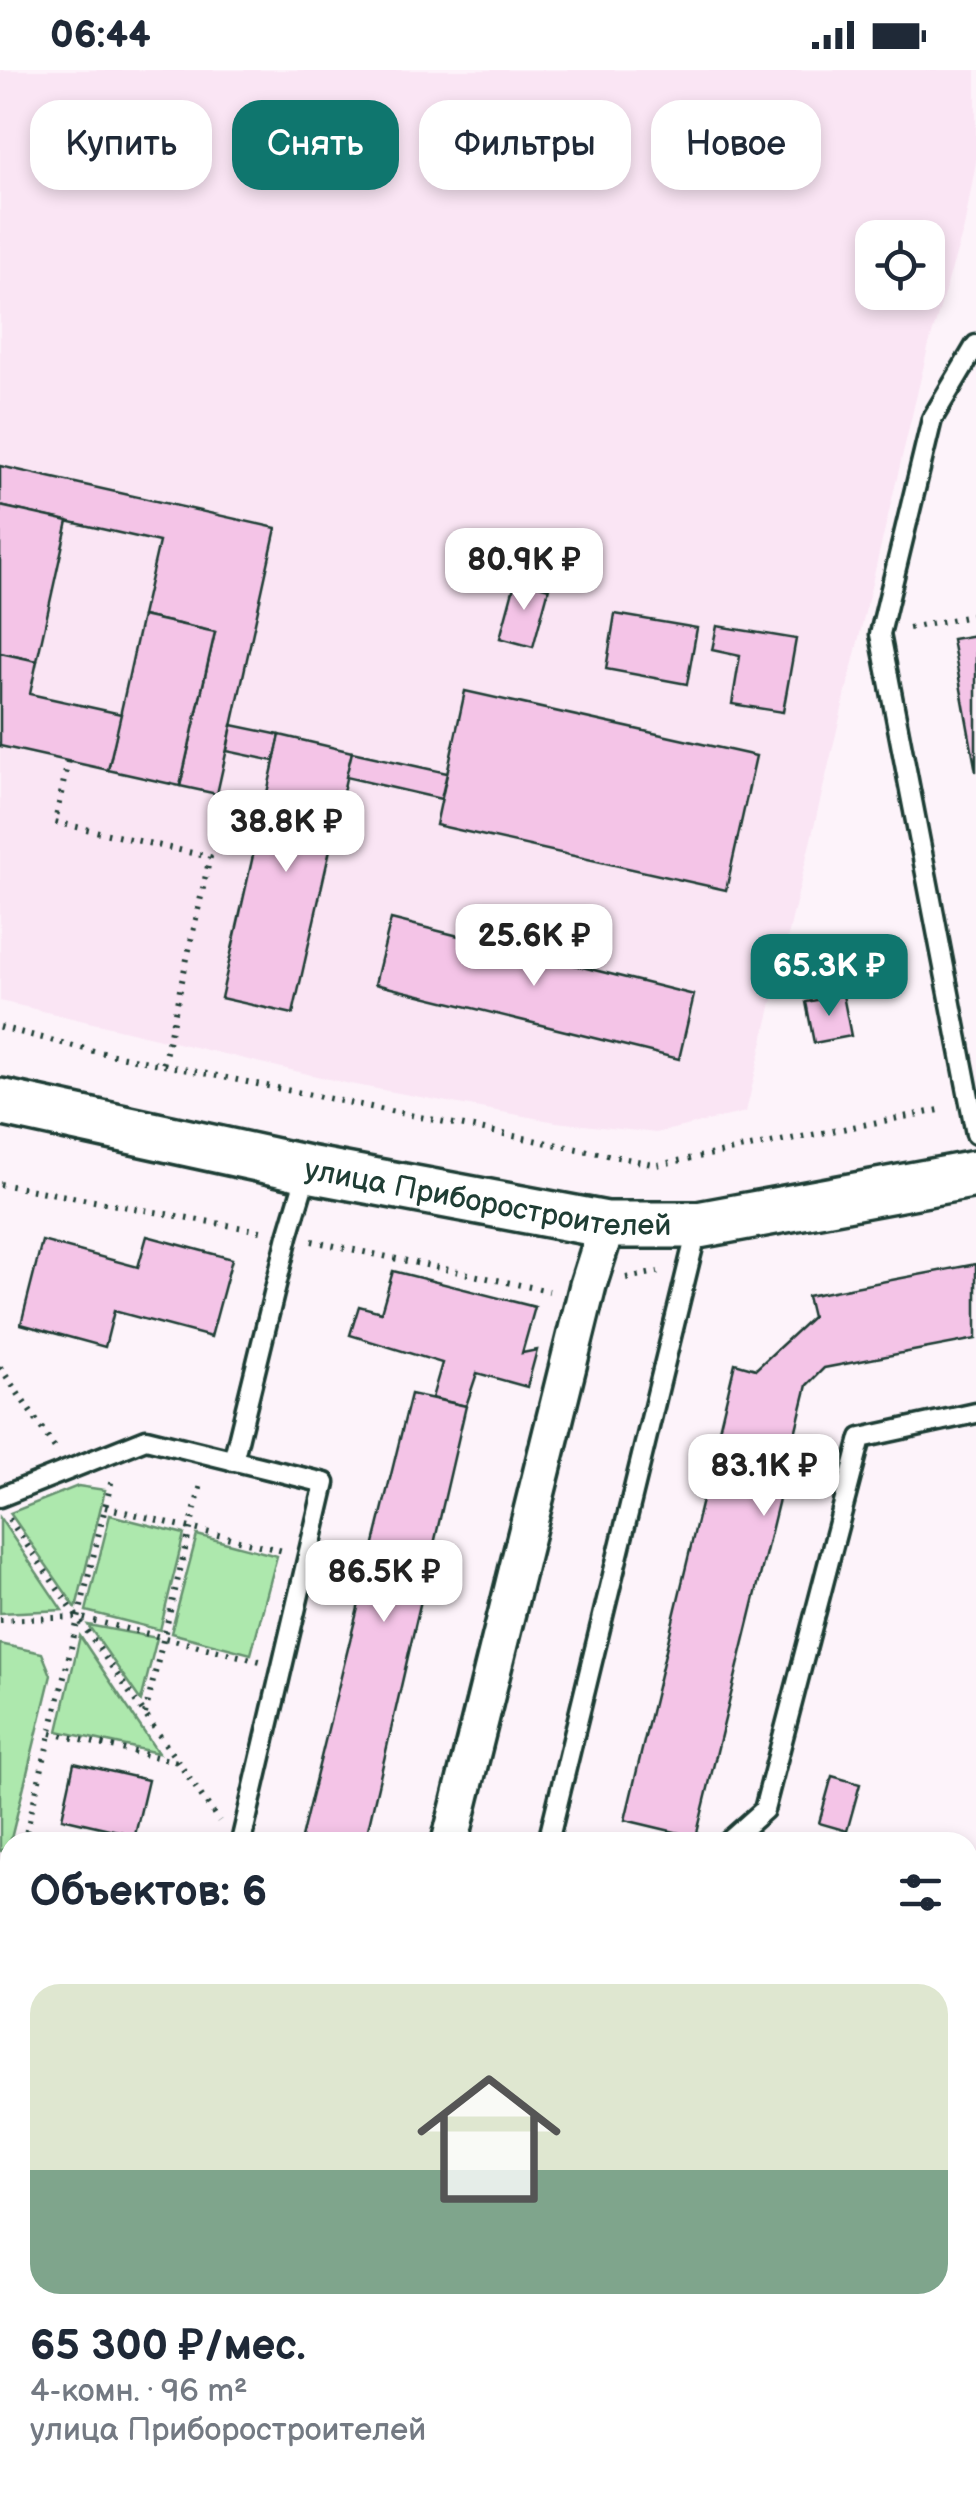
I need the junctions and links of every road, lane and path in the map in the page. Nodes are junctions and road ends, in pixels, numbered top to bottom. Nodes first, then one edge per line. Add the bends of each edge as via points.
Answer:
1 (976, 344) edge
2 (976, 615) edge
3 (880, 634) junction
4 (68, 761) dead end
5 (0, 1027) edge
6 (163, 1065) junction
7 (0, 1102) edge
8 (970, 1104) junction
9 (976, 1134) edge
10 (308, 1169) junction
11 (976, 1174) edge
12 (0, 1184) edge
13 (607, 1225) junction
14 (698, 1225) junction
15 (288, 1236) junction
16 (557, 1293) dead end
17 (0, 1367) edge
18 (976, 1412) edge
19 (119, 1451) junction
20 (208, 1455) junction
21 (233, 1460) junction
22 (70, 1470) junction
23 (0, 1497) edge
24 (0, 1506) edge
25 (105, 1507) junction
26 (190, 1528) junction
27 (307, 1556) junction
28 (78, 1617) junction
29 (0, 1620) edge
30 (164, 1638) junction
31 (280, 1666) junction
32 (145, 1714) junction
33 (51, 1733) junction
34 (179, 1762) junction
35 (222, 1826) dead end
36 (26, 1832) edge
37 (242, 1832) edge
38 (452, 1832) edge
39 (550, 1832) edge
40 (739, 1832) edge

1 - 3 lane via 932,419
2 - 3 path
3 - 8 lane
4 - 6 path via 55,822 210,857
5 - 6 path
6 - 8 path via 657,1165
7 - 10 street, улица Приборостроителей
8 - 9 lane
10 - 13 street, улица Приборостроителей
10 - 15 lane
11 - 14 street, улица Приборостроителей
12 - 15 path
13 - 14 street, улица Приборостроителей
13 - 38 street
14 - 39 lane
15 - 16 path
15 - 21 lane
17 - 22 path
18 - 40 lane via 861,1438 764,1810
19 - 20 lane via 146,1439
19 - 22 lane
19 - 25 path
20 - 21 lane
20 - 26 path
21 - 27 lane via 325,1484
22 - 23 lane
24 - 28 path
25 - 26 path
25 - 28 path
26 - 27 path
26 - 30 path
27 - 31 lane
28 - 29 path
28 - 30 path
28 - 32 path
28 - 33 path
30 - 31 path
30 - 32 path
31 - 37 lane
32 - 34 path
33 - 34 path
33 - 36 path
34 - 35 path

